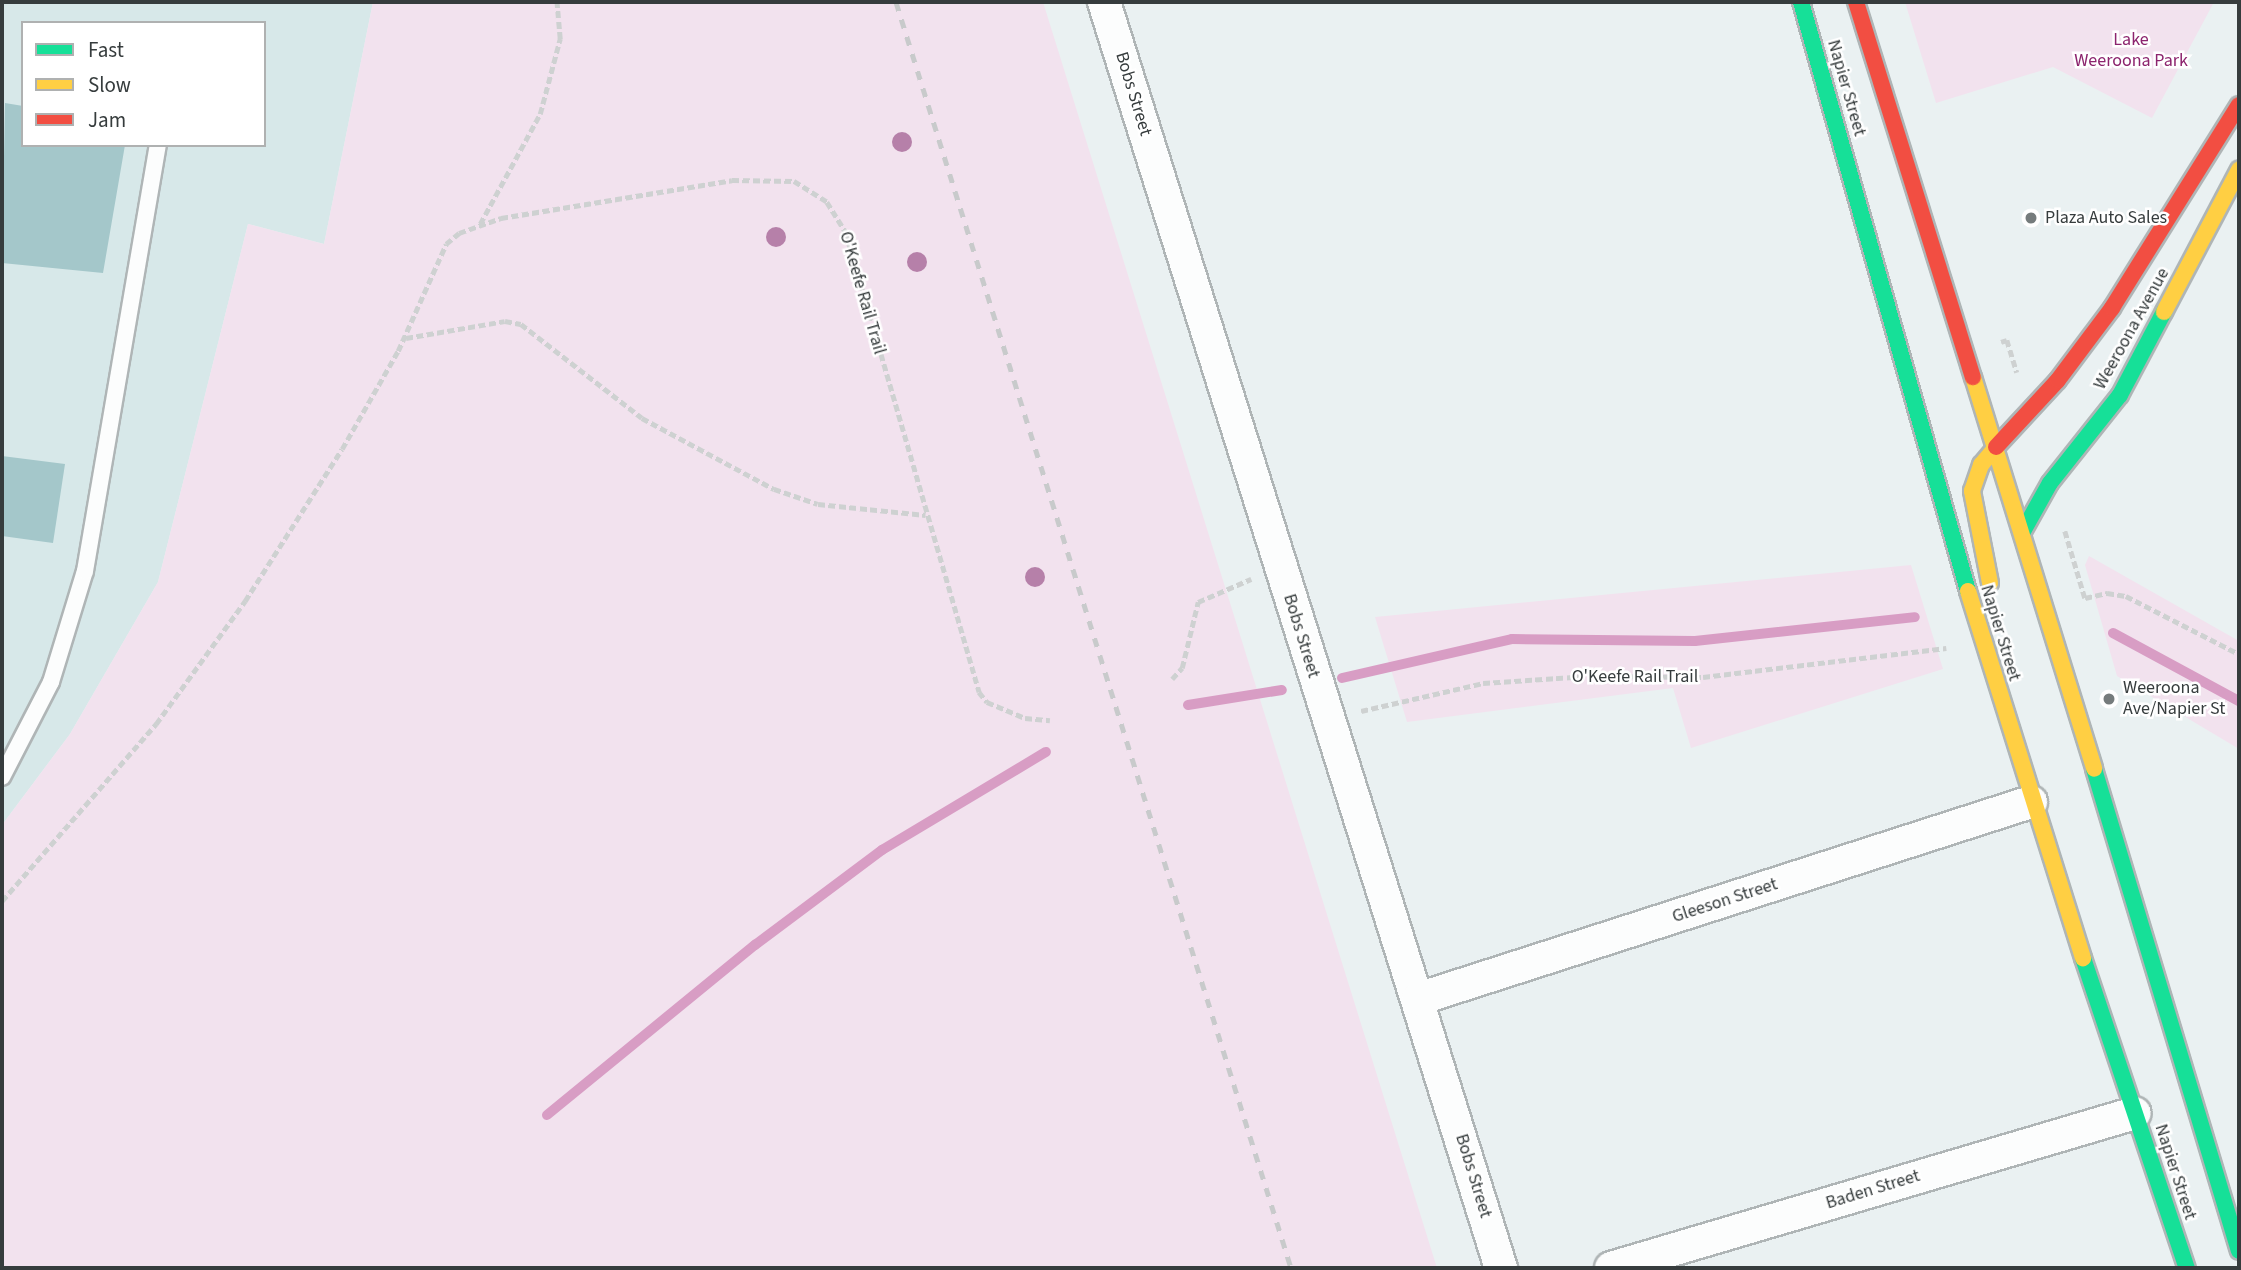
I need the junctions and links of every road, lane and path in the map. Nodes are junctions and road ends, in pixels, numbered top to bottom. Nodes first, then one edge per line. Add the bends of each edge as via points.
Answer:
1 (557, 2) edge
2 (1104, 2) edge
3 (1801, 2) edge
4 (1856, 2) edge
5 (2239, 105) edge
6 (158, 147) edge
7 (2239, 170) edge
8 (479, 225) junction
9 (405, 338) junction
10 (2007, 340) dead end
11 (2015, 366) dead end
12 (1996, 447) junction
13 (925, 515) junction
14 (2063, 524) dead end
15 (2022, 533) junction
16 (1281, 569) junction
17 (1994, 607) dead end
18 (1999, 633) dead end
19 (1947, 648) dead end
20 (2239, 653) edge
21 (1172, 679) dead end
22 (1326, 719) junction
23 (1050, 720) dead end
24 (2, 777) edge
25 (2031, 802) junction
26 (2, 901) edge
27 (1419, 999) junction
28 (2135, 1113) junction
29 (2239, 1251) edge
30 (1501, 1268) edge
31 (1611, 1268) edge
32 (2187, 1268) edge

1 - 8 path via 560,38 540,114
2 - 16 street, Bobs Street
3 - 25 main road, Napier Street via 1908,393
4 - 12 main road, Napier Street
5 - 12 main road, Weeroona Avenue via 2112,308 2058,380
6 - 24 lane via 85,571 51,682
7 - 15 main road, Weeroona Avenue via 2120,395 2050,483
8 - 9 path, O'Keefe Rail Trail via 446,244
8 - 13 path, O'Keefe Rail Trail via 732,180 794,181 812,188 827,202 846,233
9 - 13 path via 505,321 521,324 642,418 774,489 818,504
9 - 26 path, O'Keefe Rail Trail via 245,601 185,685 106,785
10 - 11 path
12 - 15 main road, Napier Street
12 - 17 main road, Weeroona Avenue via 1981,465 1972,491
13 - 23 path, O'Keefe Rail Trail via 979,692 987,702 1025,718
14 - 20 path via 2085,597 2126,596
15 - 29 main road, Napier Street
16 - 21 path via 1198,602 1182,668
16 - 22 street, Bobs Street
18 - 25 main road
19 - 22 path, O'Keefe Rail Trail via 1703,677 1577,676 1483,683
22 - 27 street, Bobs Street
25 - 27 street, Gleeson Street
25 - 28 main road, Napier Street
27 - 30 street, Bobs Street
28 - 31 street, Baden Street
28 - 32 main road, Napier Street

